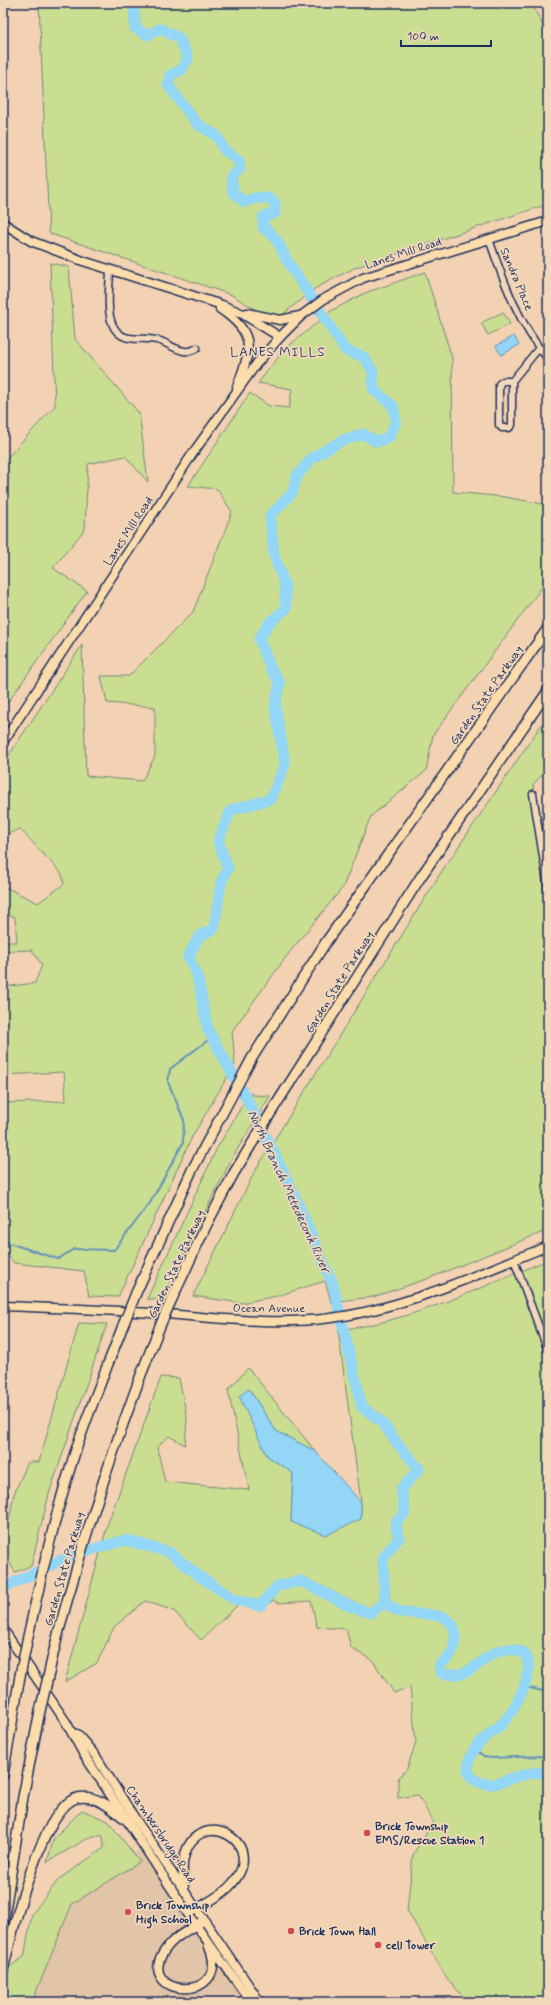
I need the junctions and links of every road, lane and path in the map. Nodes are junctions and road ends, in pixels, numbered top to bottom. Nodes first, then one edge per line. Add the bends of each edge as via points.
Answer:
1 (548, 221) edge
2 (3, 223) edge
3 (489, 239) junction
4 (110, 270) junction
5 (209, 301) junction
6 (235, 311) junction
7 (303, 314) junction
8 (280, 337) junction
9 (197, 348) dead end
10 (539, 348) junction
11 (548, 359) edge
12 (512, 381) junction
13 (233, 397) junction
14 (548, 628) edge
15 (548, 691) edge
16 (3, 742) edge
17 (533, 794) dead end
18 (547, 878) edge
19 (548, 888) edge
20 (548, 1246) edge
21 (514, 1260) junction
22 (3, 1306) edge
23 (548, 1351) edge
24 (3, 1629) edge
25 (66, 1722) junction
26 (3, 1775) edge
27 (128, 1821) junction
28 (184, 1890) junction
29 (196, 1909) junction
30 (188, 1914) junction
31 (204, 1919) junction
32 (3, 1923) edge
33 (196, 1924) junction
34 (206, 1938) junction
35 (3, 1970) edge
36 (251, 2002) edge
37 (260, 2002) edge

1 - 3 main road, Lanes Mill Road
2 - 4 main road via 31,241
3 - 7 main road, Lanes Mill Road via 364,278 324,299
3 - 10 street, Sandra Place via 499,269 521,317
4 - 5 main road
4 - 9 street via 110,318 118,333 127,337 146,337 183,351 191,352
5 - 6 main road
5 - 13 main road via 236,320 248,340 241,376
6 - 7 main road via 280,320
6 - 8 main road
7 - 8 main road, Lanes Mill Road
8 - 13 main road, Lanes Mill Road via 257,363
10 - 11 street, Sandra Place
10 - 12 street
12 - 12 street via 503,381 499,384 499,425 502,428 509,428 512,425
13 - 16 main road, Lanes Mill Road
14 - 26 highway, Garden State Parkway, bridge via 326,942 252,1058 192,1170 136,1293 71,1465 48,1548 27,1641
15 - 32 highway, Garden State Parkway, bridge via 424,871 272,1111 206,1226 171,1300 122,1425 88,1529 54,1649 23,1797
17 - 18 street
18 - 19 street
20 - 21 main road, Ocean Avenue
21 - 22 main road, Ocean Avenue via 394,1306 332,1318 288,1322 231,1321 110,1310
21 - 23 street
24 - 25 main road, Chambersbridge Road
25 - 27 main road, Chambersbridge Road via 83,1753
25 - 28 main road, Chambersbridge Road via 95,1755
27 - 30 main road, Chambersbridge Road
27 - 35 highway via 103,1803 89,1797 77,1798 66,1805 44,1837 14,1921
28 - 29 main road, Chambersbridge Road
28 - 29 main road via 183,1860 189,1846 198,1836 219,1831 228,1833 236,1839 242,1850 242,1864 237,1876 228,1888
29 - 30 main road
29 - 31 main road, Chambersbridge Road
30 - 33 main road, Chambersbridge Road
31 - 33 main road
31 - 37 main road, Chambersbridge Road
33 - 34 main road, Chambersbridge Road
33 - 34 main road via 174,1940 161,1957 160,1974 165,1987 170,1991 192,1995 199,1993 209,1984 214,1967
34 - 36 main road, Chambersbridge Road

